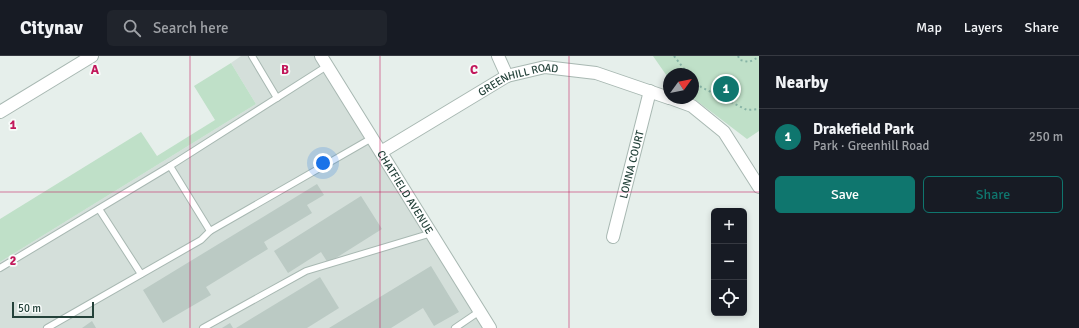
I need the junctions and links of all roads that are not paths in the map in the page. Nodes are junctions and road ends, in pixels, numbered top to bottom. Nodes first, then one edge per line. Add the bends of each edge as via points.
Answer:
1 (92, 56) edge
2 (252, 56) edge
3 (498, 56) edge
4 (324, 61) edge
5 (507, 76) junction
6 (650, 91) junction
7 (663, 96) edge
8 (277, 98) junction
9 (686, 104) edge
10 (0, 112) edge
11 (372, 138) junction
12 (381, 152) junction
13 (170, 166) junction
14 (759, 187) edge
15 (99, 209) junction
16 (210, 231) junction
17 (432, 234) junction
18 (613, 237) dead end
19 (0, 268) edge
20 (141, 274) junction
21 (480, 311) junction
22 (47, 328) edge
23 (203, 328) edge
24 (455, 328) edge
25 (490, 328) edge

1 - 10 street
2 - 8 lane
3 - 5 street
4 - 8 lane
4 - 11 street, CHATFIELD AVENUE
5 - 6 street, GREENHILL ROAD via 545,67 596,73
5 - 12 street, GREENHILL ROAD
6 - 7 street, GREENHILL ROAD
6 - 18 street, LONNA COURT
8 - 13 lane
9 - 14 street, GREENHILL ROAD via 724,132
11 - 12 street, CHATFIELD AVENUE
11 - 16 lane
12 - 17 street, CHATFIELD AVENUE
13 - 15 lane
13 - 16 lane
15 - 19 lane
15 - 20 lane
16 - 20 lane via 201,240
17 - 21 street, CHATFIELD AVENUE
17 - 23 lane via 306,272
20 - 22 lane
21 - 24 lane
21 - 25 street, CHATFIELD AVENUE

